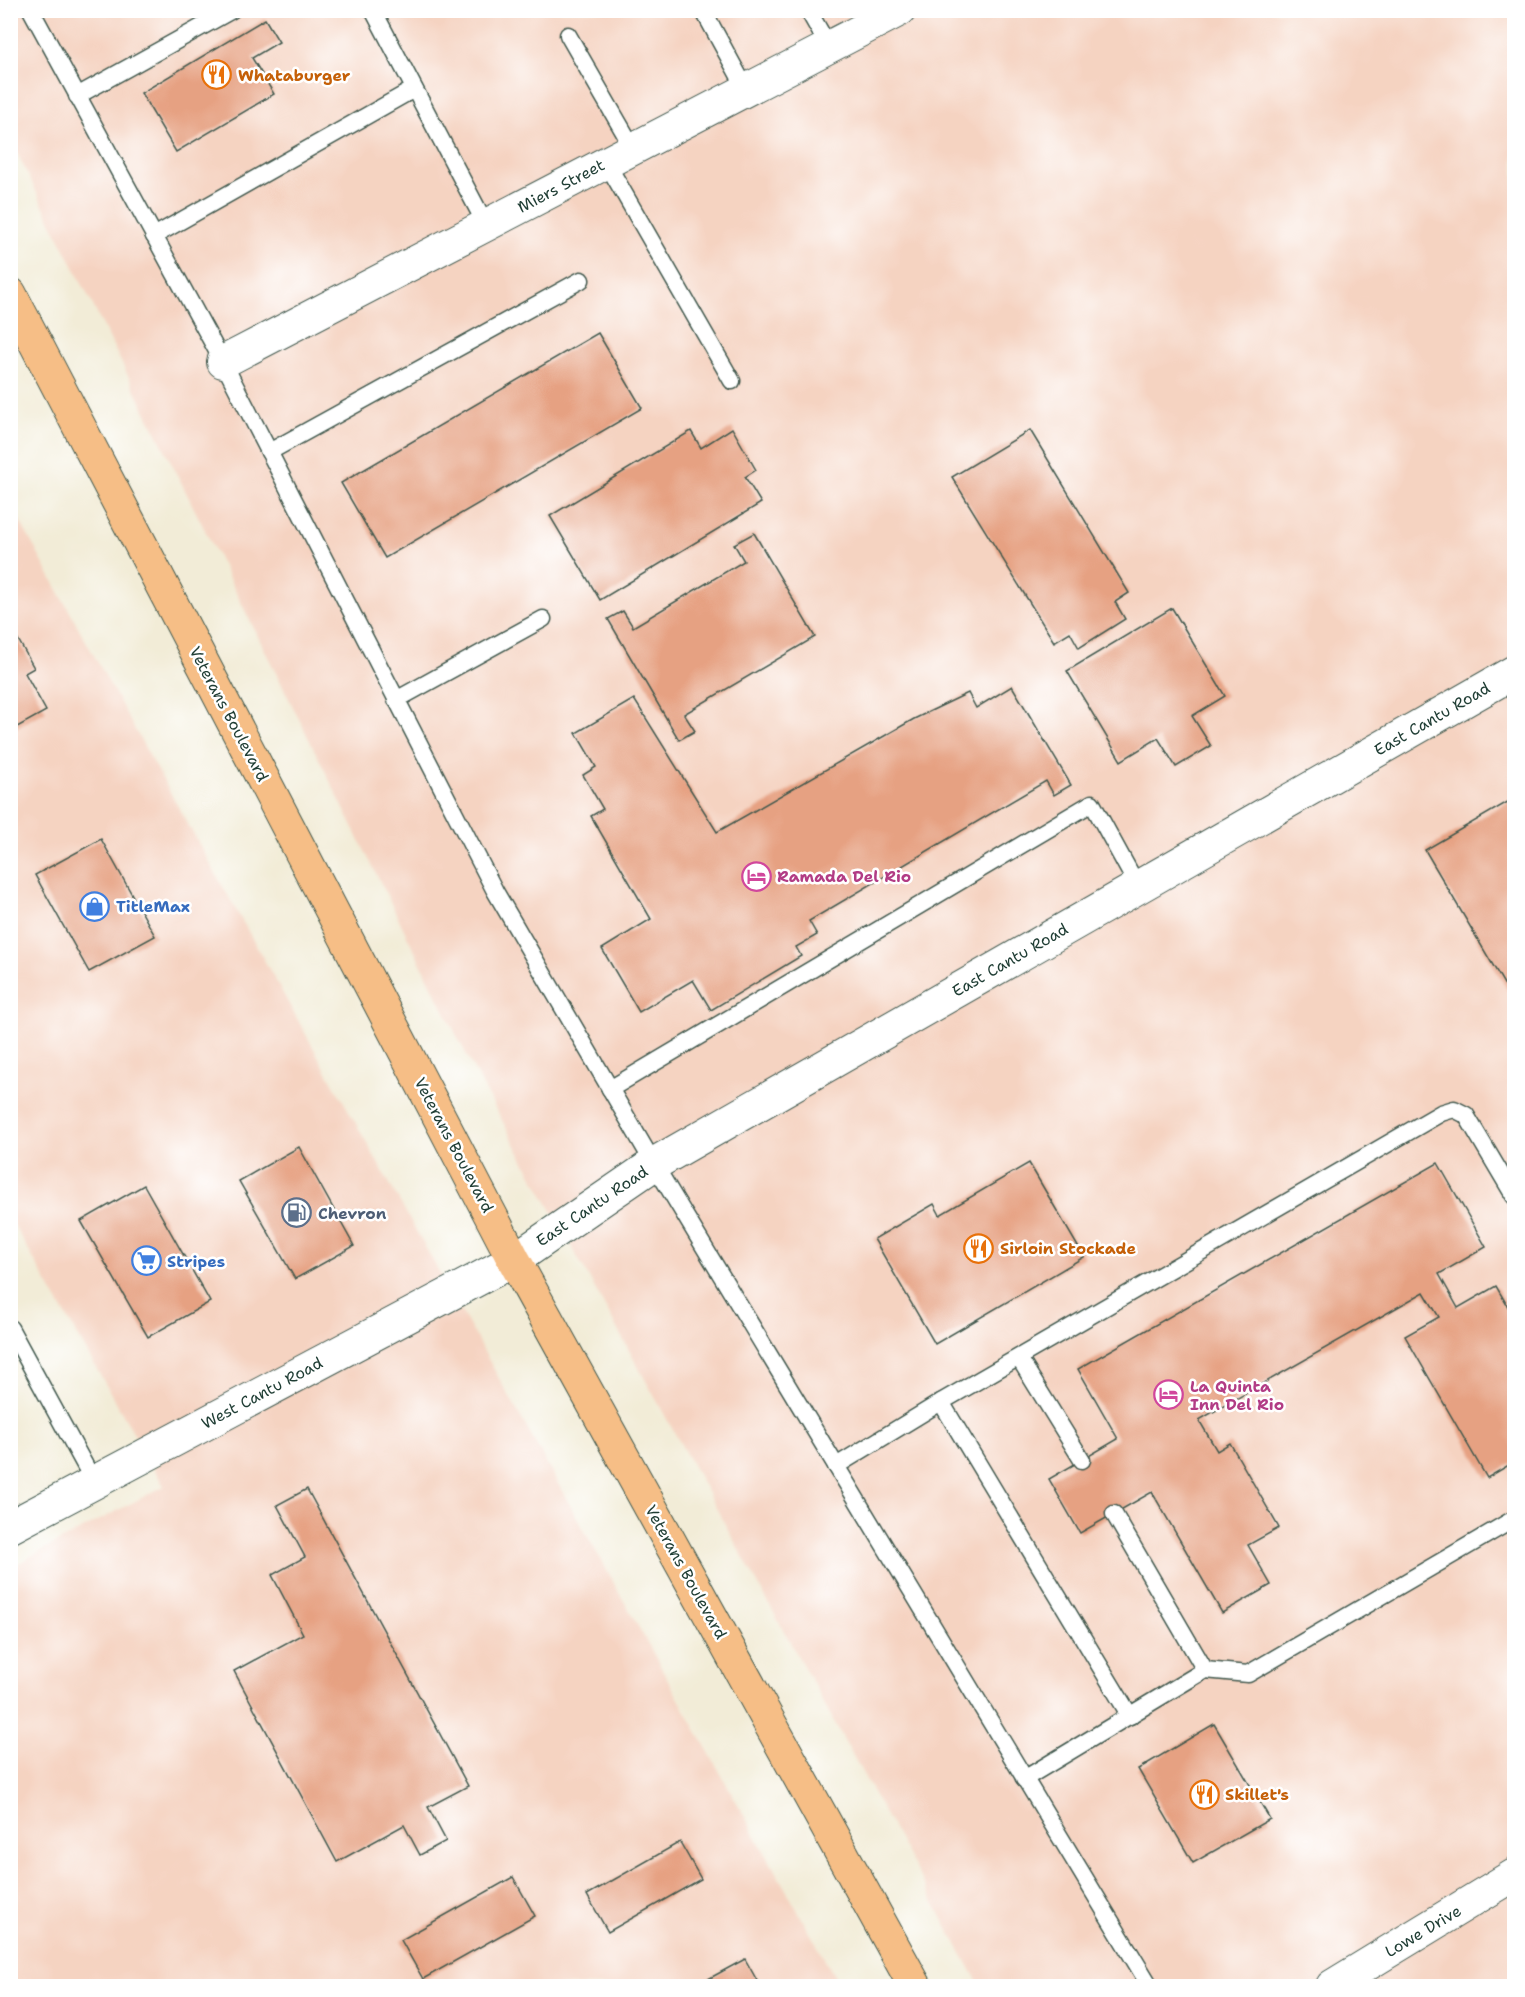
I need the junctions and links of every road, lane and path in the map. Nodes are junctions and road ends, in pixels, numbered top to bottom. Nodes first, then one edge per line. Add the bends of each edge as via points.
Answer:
1 (31, 10) edge
2 (232, 10) edge
3 (373, 10) edge
4 (703, 10) edge
5 (808, 10) edge
6 (900, 10) edge
7 (568, 35) dead end
8 (829, 46) junction
9 (414, 89) junction
10 (746, 89) junction
11 (77, 96) junction
12 (620, 155) junction
13 (486, 225) junction
14 (154, 236) junction
15 (582, 280) dead end
16 (10, 294) edge
17 (223, 362) junction
18 (732, 381) dead end
19 (269, 452) junction
20 (543, 619) dead end
21 (1515, 672) edge
22 (396, 699) junction
23 (1138, 887) junction
24 (610, 1089) junction
25 (654, 1164) junction
26 (1515, 1196) edge
27 (513, 1260) junction
28 (10, 1328) edge
29 (1019, 1358) junction
30 (941, 1402) junction
31 (1082, 1460) dead end
32 (836, 1466) junction
33 (94, 1482) junction
34 (1114, 1514) dead end
35 (1515, 1519) edge
36 (10, 1527) edge
37 (1204, 1670) junction
38 (1130, 1716) junction
39 (1024, 1779) junction
40 (1515, 1875) edge
41 (915, 1986) edge
42 (1150, 1986) edge
43 (1332, 1986) edge

1 - 11 lane
2 - 11 lane
3 - 9 lane
4 - 10 lane
5 - 8 lane
6 - 8 street, Miers Street
7 - 12 lane
8 - 10 street, Miers Street
9 - 13 lane
9 - 14 lane
10 - 12 street, Miers Street
11 - 14 lane
12 - 13 street, Miers Street
12 - 18 lane
13 - 17 street, Miers Street
14 - 17 lane
15 - 19 lane
16 - 27 main road, Veterans Boulevard
17 - 19 lane
19 - 22 lane
20 - 22 lane
21 - 23 street, East Cantu Road
22 - 24 lane via 495,891
23 - 24 lane via 1092,803
23 - 25 street, East Cantu Road
24 - 25 lane
25 - 27 street, East Cantu Road
25 - 32 lane
26 - 29 lane via 1466,1115 1454,1109 1441,1113
27 - 33 street, West Cantu Road
27 - 41 main road, Veterans Boulevard
28 - 33 lane
29 - 30 lane
29 - 31 lane
30 - 32 lane
30 - 38 lane
32 - 39 lane
33 - 36 street, West Cantu Road
34 - 37 lane
35 - 37 lane via 1248,1674
37 - 38 lane
38 - 39 lane
39 - 42 lane
40 - 43 street, Lowe Drive

